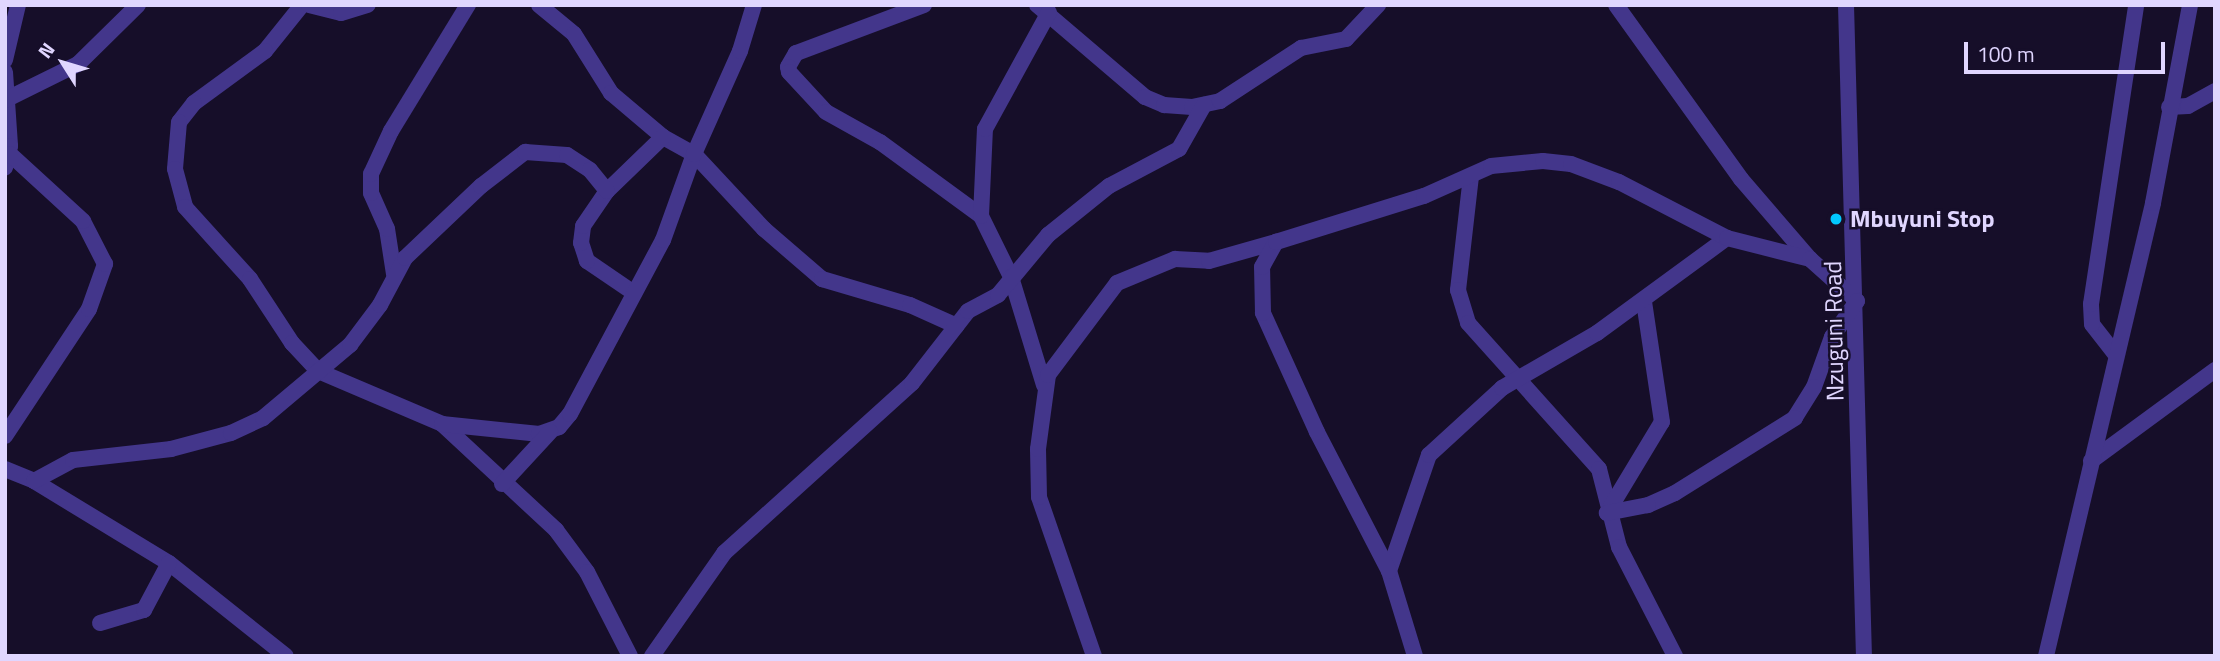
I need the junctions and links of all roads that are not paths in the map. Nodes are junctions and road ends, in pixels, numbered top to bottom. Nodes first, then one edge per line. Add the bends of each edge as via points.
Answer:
1 (18, 5) edge
2 (138, 5) edge
3 (302, 5) edge
4 (309, 5) edge
5 (368, 5) edge
6 (468, 5) edge
7 (539, 5) edge
8 (754, 5) edge
9 (924, 5) edge
10 (1378, 5) edge
11 (1616, 5) edge
12 (1846, 5) edge
13 (2136, 5) edge
14 (2190, 5) edge
15 (1043, 9) edge
16 (5, 60) edge
17 (5, 72) edge
18 (2215, 91) edge
19 (6, 98) edge
20 (1204, 105) junction
21 (2169, 107) junction
22 (663, 136) junction
23 (694, 154) junction
24 (8, 161) edge
25 (1471, 176) junction
26 (607, 191) junction
27 (981, 216) junction
28 (1727, 238) junction
29 (1276, 242) junction
30 (1810, 259) junction
31 (394, 274) junction
32 (1012, 276) junction
33 (634, 293) junction
34 (1857, 301) junction
35 (1644, 302) junction
36 (957, 326) junction
37 (2116, 355) junction
38 (2215, 370) edge
39 (318, 371) junction
40 (1520, 376) junction
41 (1044, 385) junction
42 (442, 424) junction
43 (550, 432) junction
44 (5, 436) edge
45 (2091, 461) junction
46 (5, 468) edge
47 (34, 481) junction
48 (502, 484) junction
49 (1607, 513) junction
50 (169, 563) junction
51 (1389, 571) junction
52 (100, 623) dead end
53 (286, 656) edge
54 (630, 656) edge
55 (652, 656) edge
56 (1094, 656) edge
57 (1415, 656) edge
58 (1675, 656) edge
59 (1864, 656) edge
60 (2046, 656) edge

1 - 16 street
2 - 19 street via 78,64
3 - 39 street via 258,58 186,112 176,129 175,169 185,207 250,279 292,343
4 - 5 street via 341,13
6 - 31 street via 391,131 371,174 371,193 387,229
7 - 22 street via 574,34 611,93
8 - 23 street via 740,51
9 - 27 street via 796,53 788,67 826,112 880,142
10 - 20 street via 1346,39 1295,51 1268,73 1220,101
11 - 30 street via 1741,179
12 - 34 street, Nzuguni Road
13 - 37 street via 2091,304 2092,324
14 - 21 street
15 - 20 street via 1145,97 1164,105
15 - 27 street via 985,129
17 - 19 street
18 - 21 street via 2188,106
19 - 24 street
20 - 32 street via 1178,149 1089,200 1048,235
21 - 37 street via 2153,203
22 - 23 street
22 - 26 street
23 - 33 street via 663,240
23 - 36 street via 764,229 822,279 910,305
24 - 44 street via 83,221 105,264 89,310
25 - 28 street via 1491,166 1531,160 1571,164 1619,182
25 - 29 street via 1424,196
25 - 40 street via 1459,301 1474,332
26 - 31 street via 590,170 567,155 525,152 473,193
26 - 33 street via 583,226 582,250 592,267
27 - 32 street
28 - 30 street
28 - 35 street
29 - 41 street via 1220,259 1175,259 1117,283 1073,337
29 - 51 street via 1262,267 1263,313 1317,432
30 - 34 street
31 - 39 street via 362,331
32 - 36 street via 998,295 971,308
32 - 41 street
33 - 43 street via 582,394 559,427
34 - 49 street via 1832,337 1814,387 1795,418 1675,493 1648,505
34 - 59 street, Nzuguni Road
35 - 40 street
35 - 49 street via 1662,422
36 - 55 street via 912,383 724,553
37 - 45 street
38 - 45 street
39 - 42 street
39 - 47 street via 275,410 231,433 171,449 80,458
40 - 49 street via 1599,469
40 - 51 street via 1429,455
41 - 56 street via 1039,497
42 - 43 street
42 - 48 street
43 - 48 street
45 - 60 street
46 - 47 street
47 - 50 street
48 - 54 street via 569,544
49 - 58 street via 1619,547
50 - 52 street via 144,610
50 - 53 street
51 - 57 street

